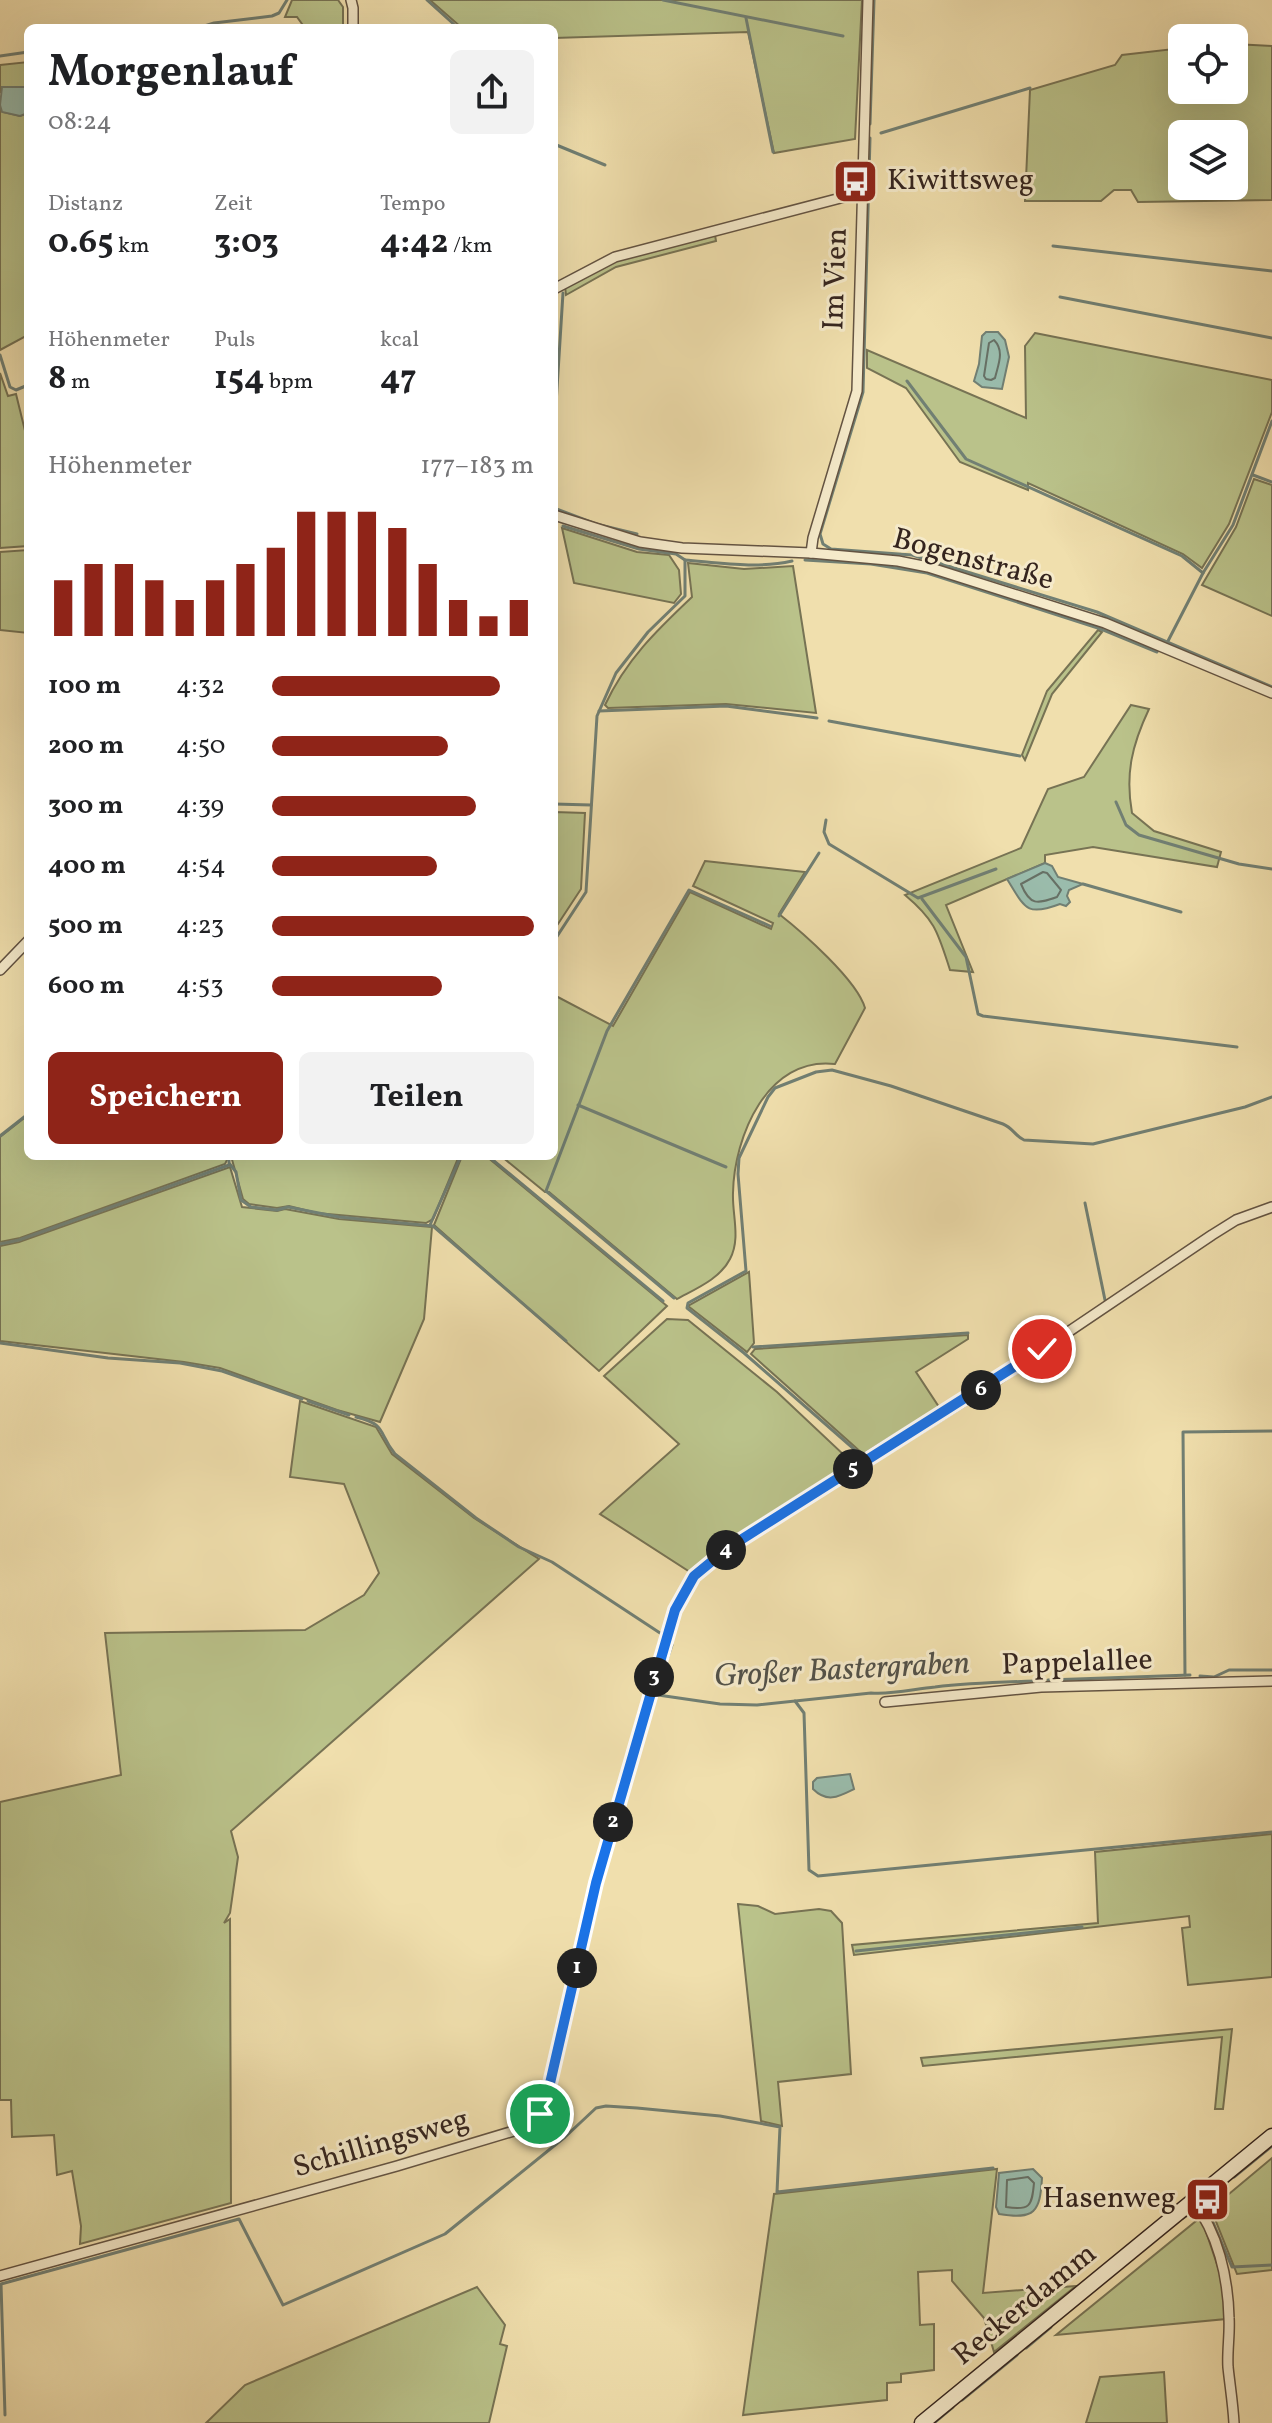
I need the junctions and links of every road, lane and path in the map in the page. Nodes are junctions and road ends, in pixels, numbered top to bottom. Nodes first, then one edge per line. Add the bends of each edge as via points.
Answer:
1 (351, 0) edge
2 (868, 0) edge
3 (353, 24) edge
4 (863, 195) junction
5 (558, 287) edge
6 (558, 516) edge
7 (811, 553) junction
8 (1272, 693) edge
9 (24, 945) edge
10 (0, 970) edge
11 (1272, 1207) edge
12 (1272, 1681) edge
13 (885, 1702) dead end
14 (1272, 2136) edge
15 (1193, 2201) junction
16 (0, 2276) edge
17 (922, 2423) edge
18 (1234, 2423) edge

1 - 3 street
2 - 4 street, Im Vien
4 - 5 street via 615,257
4 - 7 street, Im Vien via 857,391
6 - 7 street, Bogenstraße via 640,542
7 - 8 street, Bogenstraße via 928,567 1105,623
9 - 10 street
11 - 16 street, Schillingsweg via 1212,1235 994,1382 728,1548 694,1576 660,1653 596,1883 548,2092 533,2122 397,2166
12 - 13 street, Pappelallee via 1041,1687
14 - 15 street, Reckerdamm
15 - 17 street, Reckerdamm
15 - 18 street via 1220,2254 1226,2279

